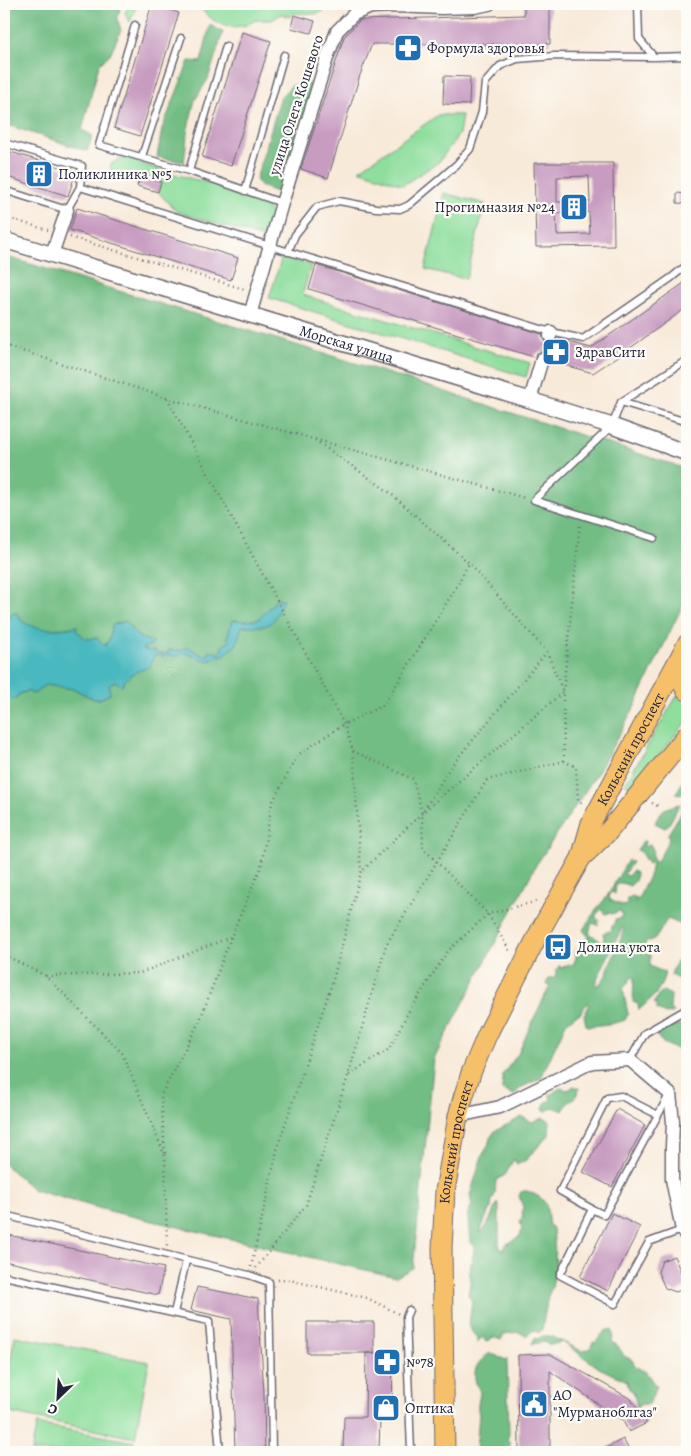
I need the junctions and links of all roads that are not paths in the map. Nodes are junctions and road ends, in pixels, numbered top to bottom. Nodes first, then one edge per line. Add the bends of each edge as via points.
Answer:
1 (489, 4) edge
2 (638, 4) edge
3 (135, 25) dead end
4 (181, 38) dead end
5 (226, 46) dead end
6 (284, 55) dead end
7 (687, 56) edge
8 (654, 57) junction
9 (4, 142) edge
10 (142, 156) junction
11 (189, 171) junction
12 (80, 187) junction
13 (4, 190) edge
14 (245, 190) junction
15 (282, 203) junction
16 (67, 210) junction
17 (4, 240) edge
18 (270, 246) junction
19 (288, 252) junction
20 (52, 254) junction
21 (687, 265) edge
22 (250, 315) junction
23 (542, 359) tunnel mouth
24 (687, 360) edge
25 (530, 400) junction
26 (621, 402) junction
27 (687, 422) edge
28 (612, 426) junction
29 (687, 453) edge
30 (654, 538) dead end
31 (687, 644) edge
32 (687, 651) edge
33 (687, 691) edge
34 (687, 735) edge
35 (581, 858) junction
36 (687, 1009) edge
37 (630, 1060) junction
38 (670, 1094) junction
39 (658, 1115) junction
40 (458, 1116) junction
41 (592, 1209) junction
42 (4, 1215) edge
43 (685, 1234) edge
44 (186, 1261) junction
45 (4, 1276) edge
46 (409, 1310) dead end
47 (174, 1313) junction
48 (220, 1452) edge
49 (272, 1452) edge
50 (411, 1452) edge
51 (446, 1452) edge

1 - 15 street, улица Олега Кошевого via 441,8 371,7 354,14 337,31
2 - 8 lane via 640,39
3 - 10 lane via 99,145
4 - 10 lane
5 - 11 lane
6 - 14 lane
7 - 8 lane
8 - 19 lane via 555,56 516,59 500,66 486,83 482,112 470,149 457,164 409,206 400,209 339,201 317,207 295,235
9 - 12 lane via 82,166
10 - 11 lane
11 - 14 lane
12 - 16 lane
12 - 18 lane
13 - 16 lane
14 - 15 lane
15 - 18 street, улица Олега Кошевого
16 - 20 street
17 - 20 street, Морская улица
18 - 19 lane
18 - 22 street, улица Олега Кошевого
19 - 21 lane via 550,334 583,339
20 - 22 street, Морская улица
22 - 25 street, Морская улица
23 - 25 street
24 - 26 lane
25 - 28 street, Морская улица
26 - 27 lane
26 - 28 lane
28 - 29 street, Морская улица
28 - 30 lane via 534,500
31 - 35 main road, Кольский проспект via 591,823
32 - 33 main road via 681,679
34 - 35 main road, Кольский проспект via 607,833
35 - 40 main road, Кольский проспект via 487,1035
36 - 37 lane via 645,1033
37 - 38 street
37 - 40 street via 592,1062 500,1107
38 - 39 lane
38 - 43 street via 672,1179
39 - 41 lane via 604,1215
39 - 41 lane via 621,1096 607,1098 560,1191
40 - 51 main road, Кольский проспект via 445,1191 442,1248
41 - 43 lane via 560,1276 615,1304 650,1242
42 - 44 lane
44 - 47 lane
44 - 49 lane via 269,1282
45 - 47 lane
46 - 50 lane via 406,1317
47 - 48 lane via 209,1321

